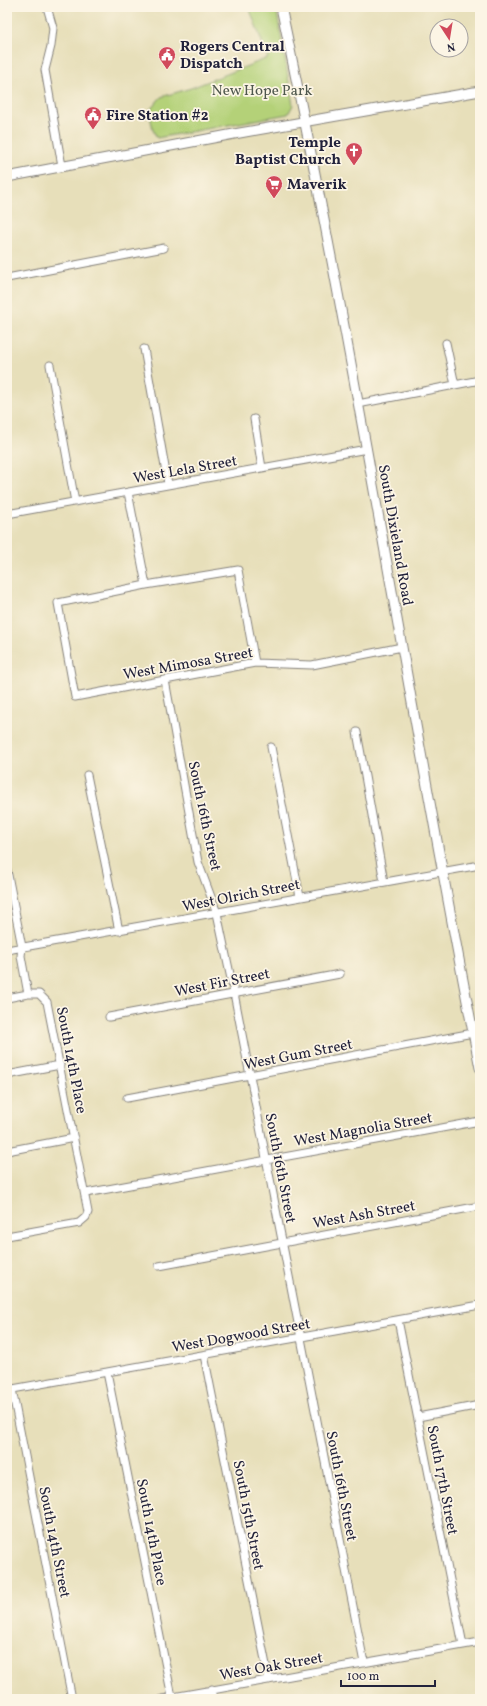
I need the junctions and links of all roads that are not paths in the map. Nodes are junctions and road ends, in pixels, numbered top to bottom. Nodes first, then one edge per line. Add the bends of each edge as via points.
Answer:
1 (47, 7) edge
2 (281, 7) edge
3 (480, 91) edge
4 (306, 121) junction
5 (62, 166) junction
6 (7, 177) edge
7 (164, 248) dead end
8 (7, 278) edge
9 (446, 343) dead end
10 (144, 349) dead end
11 (50, 365) dead end
12 (480, 380) edge
13 (454, 385) junction
14 (358, 404) junction
15 (254, 419) dead end
16 (367, 450) junction
17 (262, 468) junction
18 (168, 484) junction
19 (128, 492) junction
20 (75, 502) junction
21 (7, 514) edge
22 (146, 585) junction
23 (402, 647) junction
24 (255, 663) junction
25 (165, 680) junction
26 (357, 732) dead end
27 (271, 747) dead end
28 (87, 775) dead end
29 (480, 865) edge
30 (7, 870) edge
31 (444, 872) junction
32 (384, 882) junction
33 (300, 897) junction
34 (217, 913) junction
35 (119, 931) junction
36 (22, 947) junction
37 (7, 950) edge
38 (340, 974) dead end
39 (234, 993) junction
40 (28, 994) junction
41 (7, 998) edge
42 (109, 1017) dead end
43 (473, 1034) junction
44 (60, 1065) junction
45 (480, 1068) edge
46 (7, 1075) edge
47 (250, 1076) junction
48 (126, 1098) dead end
49 (480, 1121) edge
50 (74, 1138) junction
51 (7, 1151) edge
52 (266, 1160) junction
53 (86, 1193) junction
54 (480, 1206) edge
55 (7, 1236) edge
56 (282, 1242) junction
57 (159, 1266) dead end
58 (480, 1305) edge
59 (398, 1320) junction
60 (300, 1338) junction
61 (204, 1355) junction
62 (107, 1372) junction
63 (10, 1390) edge
64 (480, 1405) edge
65 (418, 1417) junction
66 (480, 1642) edge
67 (463, 1645) junction
68 (364, 1663) junction
69 (269, 1680) junction
70 (212, 1689) junction
71 (172, 1697) junction
72 (72, 1699) edge
73 (162, 1699) edge
74 (214, 1699) edge

1 - 5 street via 53,28 45,70
2 - 4 main road, South Dixieland Road
3 - 4 main road
4 - 5 main road
4 - 14 main road, South Dixieland Road
5 - 6 main road
7 - 8 street
9 - 13 street
10 - 18 street
11 - 20 street
12 - 13 street
13 - 14 street
14 - 16 main road, South Dixieland Road
15 - 17 street
16 - 17 street, West Lela Street
16 - 23 main road, South Dixieland Road
17 - 18 street, West Lela Street
18 - 19 street, West Lela Street
19 - 20 street, West Lela Street
19 - 22 street
20 - 21 street, West Lela Street
22 - 24 street via 238,570
22 - 25 street, West Mimosa Street via 58,603 75,697
23 - 24 street, West Mimosa Street via 312,665
23 - 31 main road, South Dixieland Road
24 - 25 street, West Mimosa Street
25 - 34 street, South 16th Street via 198,862
26 - 32 street
27 - 33 street
28 - 35 street
29 - 31 street, West Olrich Street
30 - 36 street
31 - 32 street, West Olrich Street
31 - 43 main road, South Dixieland Road
32 - 33 street, West Olrich Street
33 - 34 street, West Olrich Street
34 - 35 street, West Olrich Street
34 - 39 street, South 16th Street
35 - 36 street, West Olrich Street
36 - 37 street, West Olrich Street
36 - 40 street via 21,956
38 - 39 street, West Fir Street
39 - 42 street, West Fir Street
39 - 47 street, South 16th Street
40 - 41 street
40 - 44 street, South 14th Place via 38,994 47,1002
43 - 45 main road, South Dixieland Road
43 - 47 street, West Gum Street
44 - 46 street
44 - 50 street, South 14th Place
47 - 48 street, West Gum Street
47 - 52 street, South 16th Street
49 - 52 street, West Magnolia Street
50 - 51 street
50 - 53 street, South 14th Place
52 - 53 street, West Magnolia Street
52 - 56 street, South 16th Street
53 - 55 street, South 14th Place via 88,1212 84,1220 75,1224
54 - 56 street, West Ash Street
56 - 57 street, West Ash Street
56 - 60 street, South 16th Street
58 - 59 street, West Dogwood Street
59 - 60 street, West Dogwood Street
59 - 65 street, South 17th Street
60 - 61 street, West Dogwood Street
60 - 68 street, South 16th Street
61 - 62 street, West Dogwood Street
61 - 69 street, South 15th Street
62 - 63 street, West Dogwood Street
62 - 71 street, South 14th Place
63 - 72 street, South 14th Street
64 - 65 street
65 - 67 street, South 17th Street
66 - 67 street, West Oak Street
67 - 68 street, West Oak Street
68 - 69 street, West Oak Street
69 - 70 street, West Oak Street
70 - 71 street, West Oak Street
70 - 74 street
71 - 73 street, West Oak Street

